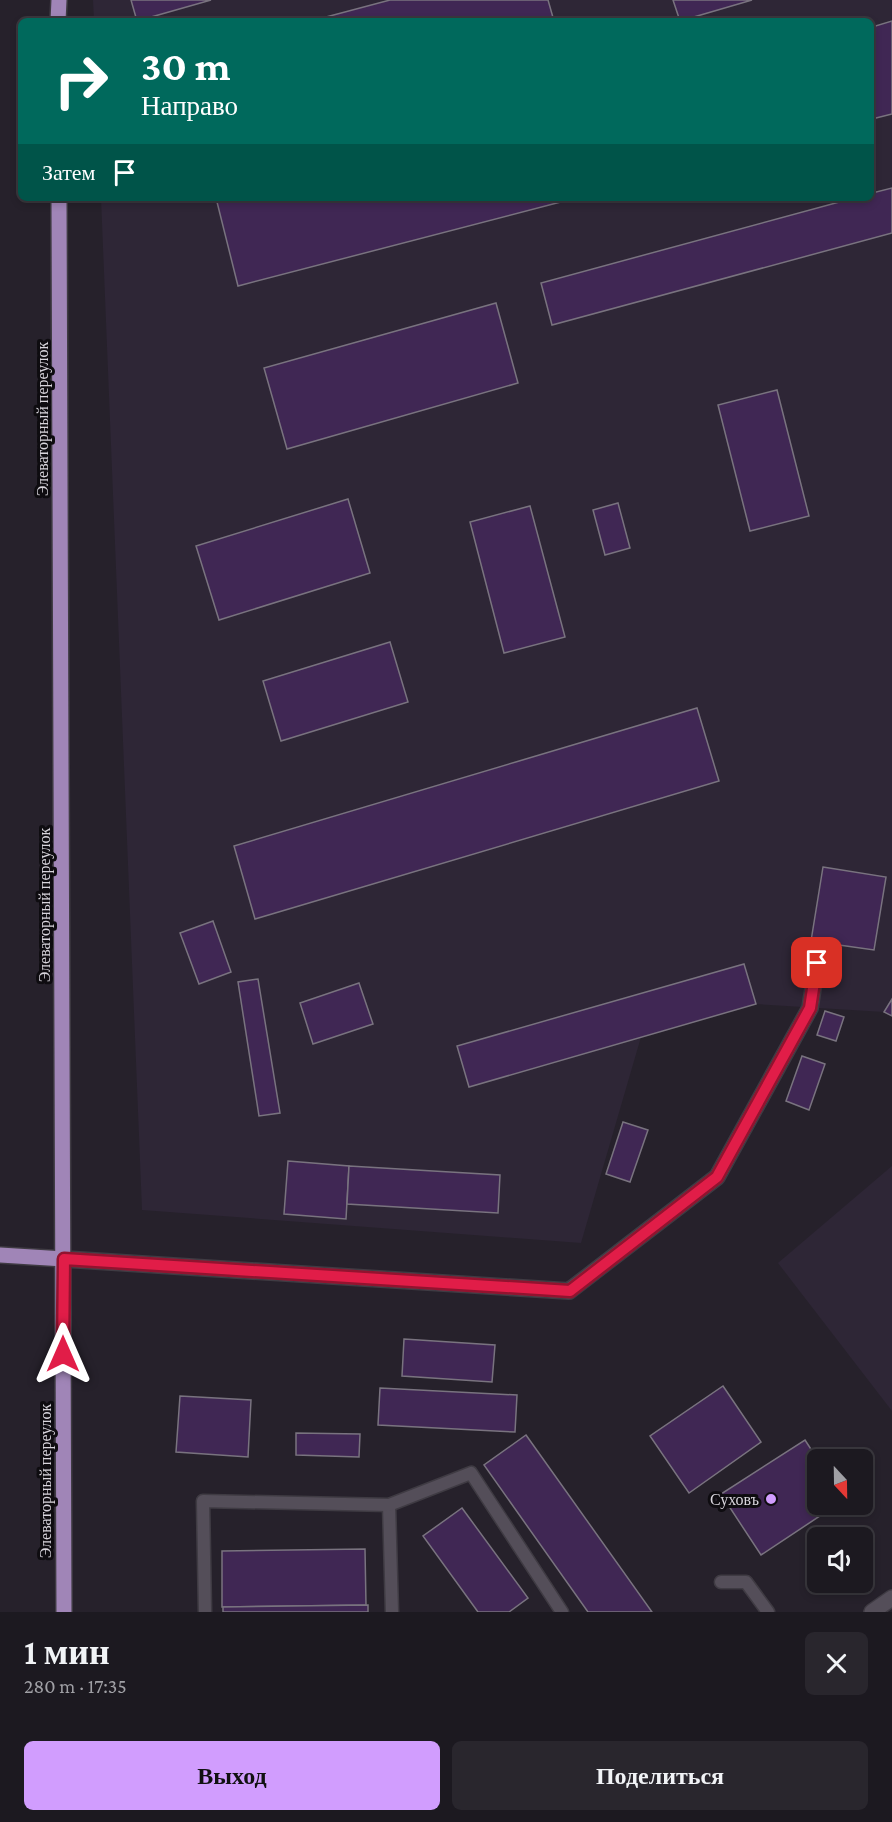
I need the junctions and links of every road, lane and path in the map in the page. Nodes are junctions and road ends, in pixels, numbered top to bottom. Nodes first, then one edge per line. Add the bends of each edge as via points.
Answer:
1 (59, 0) edge
2 (58, 18) edge
3 (59, 201) edge
4 (817, 963) dead end
5 (0, 1255) edge
6 (64, 1259) junction
7 (389, 1504) junction
8 (721, 1582) dead end
9 (892, 1598) edge
10 (64, 1612) edge
11 (205, 1612) edge
12 (392, 1612) edge
13 (562, 1612) edge
14 (768, 1612) edge
15 (872, 1612) edge

1 - 2 main road
3 - 6 main road, Элеваторный переулок
4 - 6 street via 810,1008 717,1177 570,1291
5 - 6 main road
6 - 10 main road, Элеваторный переулок
7 - 11 lane via 203,1501
7 - 12 lane
7 - 13 lane via 471,1473
8 - 14 lane via 747,1582
9 - 15 street

